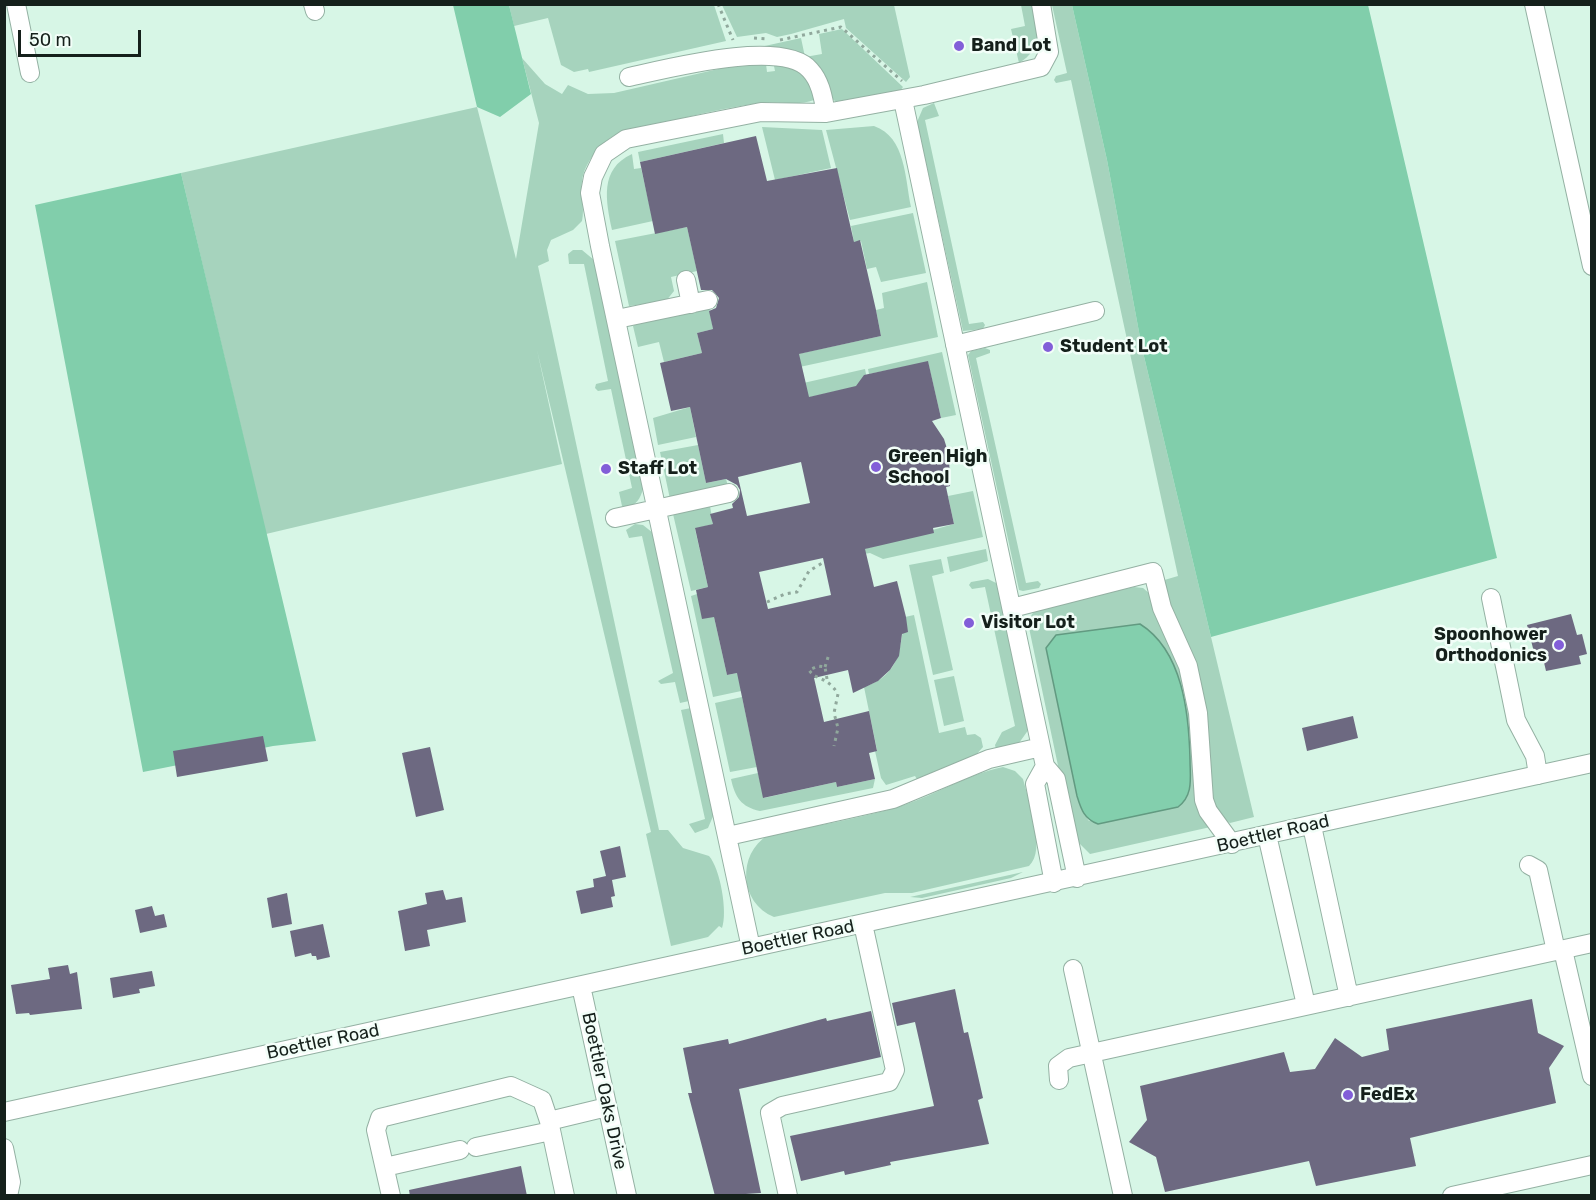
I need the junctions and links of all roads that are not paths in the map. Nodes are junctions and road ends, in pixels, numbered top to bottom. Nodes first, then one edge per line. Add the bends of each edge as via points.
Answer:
1 (16, 4) edge
2 (1041, 4) edge
3 (1534, 4) edge
4 (30, 73) dead end
5 (629, 77) dead end
6 (911, 98) junction
7 (826, 114) junction
8 (1592, 266) edge
9 (686, 280) dead end
10 (1095, 311) dead end
11 (617, 319) junction
12 (955, 345) junction
13 (729, 493) dead end
14 (658, 508) junction
15 (615, 519) dead end
16 (1491, 598) dead end
17 (1012, 608) junction
18 (1041, 747) junction
19 (1592, 763) edge
20 (1045, 766) junction
21 (1538, 775) junction
22 (1312, 826) junction
23 (728, 836) junction
24 (1267, 836) junction
25 (1232, 844) junction
26 (1529, 865) dead end
27 (1077, 878) junction
28 (1054, 883) junction
29 (863, 924) junction
30 (1592, 943) edge
31 (752, 948) junction
32 (1560, 950) junction
33 (1073, 969) dead end
34 (581, 986) junction
35 (1349, 997) junction
36 (1306, 1005) junction
37 (1090, 1054) junction
38 (1592, 1076) edge
39 (1059, 1080) dead end
40 (607, 1107) junction
41 (4, 1112) edge
42 (550, 1126) junction
43 (4, 1148) edge
44 (1592, 1165) edge
45 (385, 1167) junction
46 (8, 1196) edge
47 (392, 1196) edge
48 (565, 1196) edge
49 (627, 1196) edge
50 (788, 1196) edge
51 (1123, 1196) edge
52 (1452, 1196) edge

1 - 4 street
2 - 6 street via 1047,34 1047,59 1041,67
3 - 8 street
5 - 7 street via 723,57 790,59 809,68 818,81
6 - 7 street
6 - 12 street
7 - 11 street via 761,112 690,124 626,139 604,154 590,193
9 - 11 street via 699,302
10 - 12 street
11 - 14 street
12 - 17 street
13 - 14 street
14 - 15 street
14 - 23 street
16 - 21 street via 1516,720 1535,756
17 - 18 street
17 - 25 street via 1153,572 1162,608 1190,678 1198,713 1204,800
18 - 20 street
18 - 23 street via 990,759 894,799
19 - 21 street, Boettler Road
20 - 27 street via 1056,779
20 - 28 street via 1035,784
21 - 22 street, Boettler Road
22 - 24 street, Boettler Road
22 - 35 street
23 - 31 street
24 - 25 street, Boettler Road
24 - 36 street
25 - 27 street, Boettler Road
26 - 32 street via 1538,870
27 - 28 street, Boettler Road
28 - 29 street, Boettler Road
29 - 31 street, Boettler Road
29 - 50 street via 895,1070 889,1082 782,1106 770,1113
30 - 32 street
31 - 34 street, Boettler Road
32 - 35 street
32 - 38 street
33 - 37 street
34 - 40 street, Boettler Oaks Drive
34 - 41 street, Boettler Road
35 - 36 street
36 - 37 street
37 - 39 street via 1069,1058 1058,1066
37 - 51 street
40 - 42 street
40 - 49 street, Boettler Oaks Drive
42 - 45 street
42 - 45 street via 542,1100 511,1086 380,1118 376,1130
42 - 48 street
43 - 46 street via 11,1182
44 - 52 street
45 - 47 street

